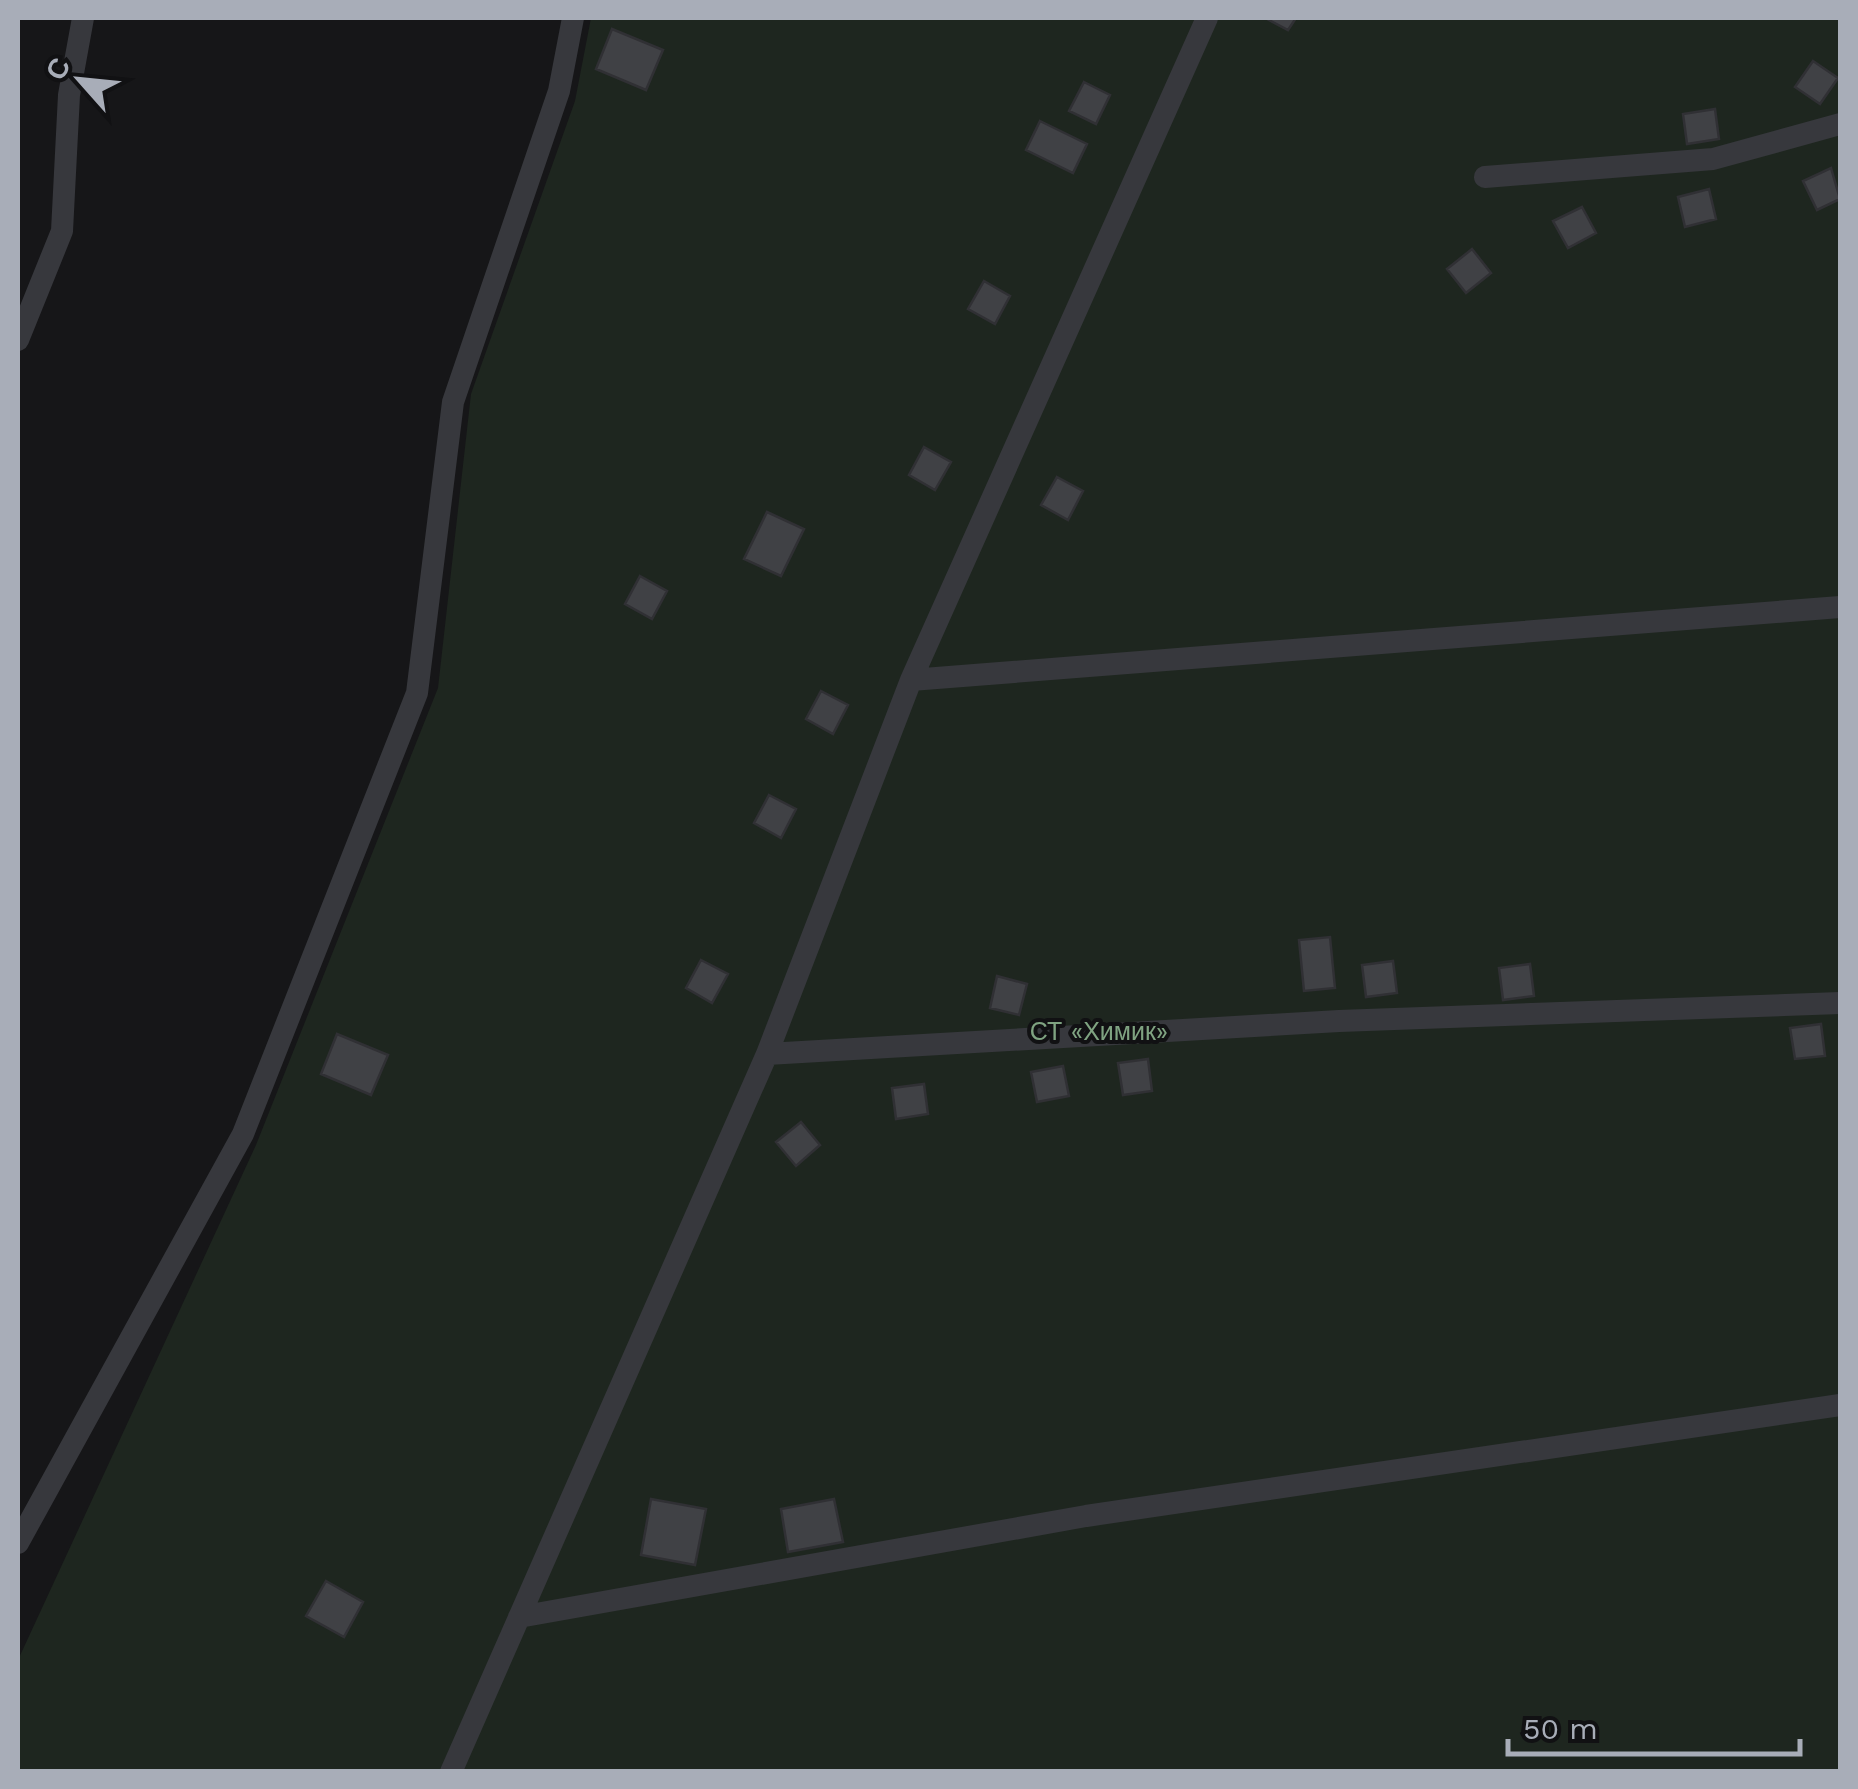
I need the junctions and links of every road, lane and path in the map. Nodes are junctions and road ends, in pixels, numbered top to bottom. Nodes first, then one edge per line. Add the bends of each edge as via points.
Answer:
1 (82, 18) edge
2 (572, 18) edge
3 (1206, 18) edge
4 (1840, 124) edge
5 (1485, 178) dead end
6 (18, 340) edge
7 (1840, 607) edge
8 (910, 680) junction
9 (1840, 1002) edge
10 (767, 1054) junction
11 (1840, 1405) edge
12 (18, 1543) edge
13 (519, 1618) junction
14 (451, 1772) edge

1 - 6 lane via 68,95 62,231
2 - 12 lane via 558,91 453,402 416,693 243,1134
3 - 8 lane
4 - 5 lane via 1714,159
7 - 8 lane
8 - 10 lane
9 - 10 lane via 1339,1021
10 - 13 lane
11 - 13 lane via 1086,1516
13 - 14 lane

